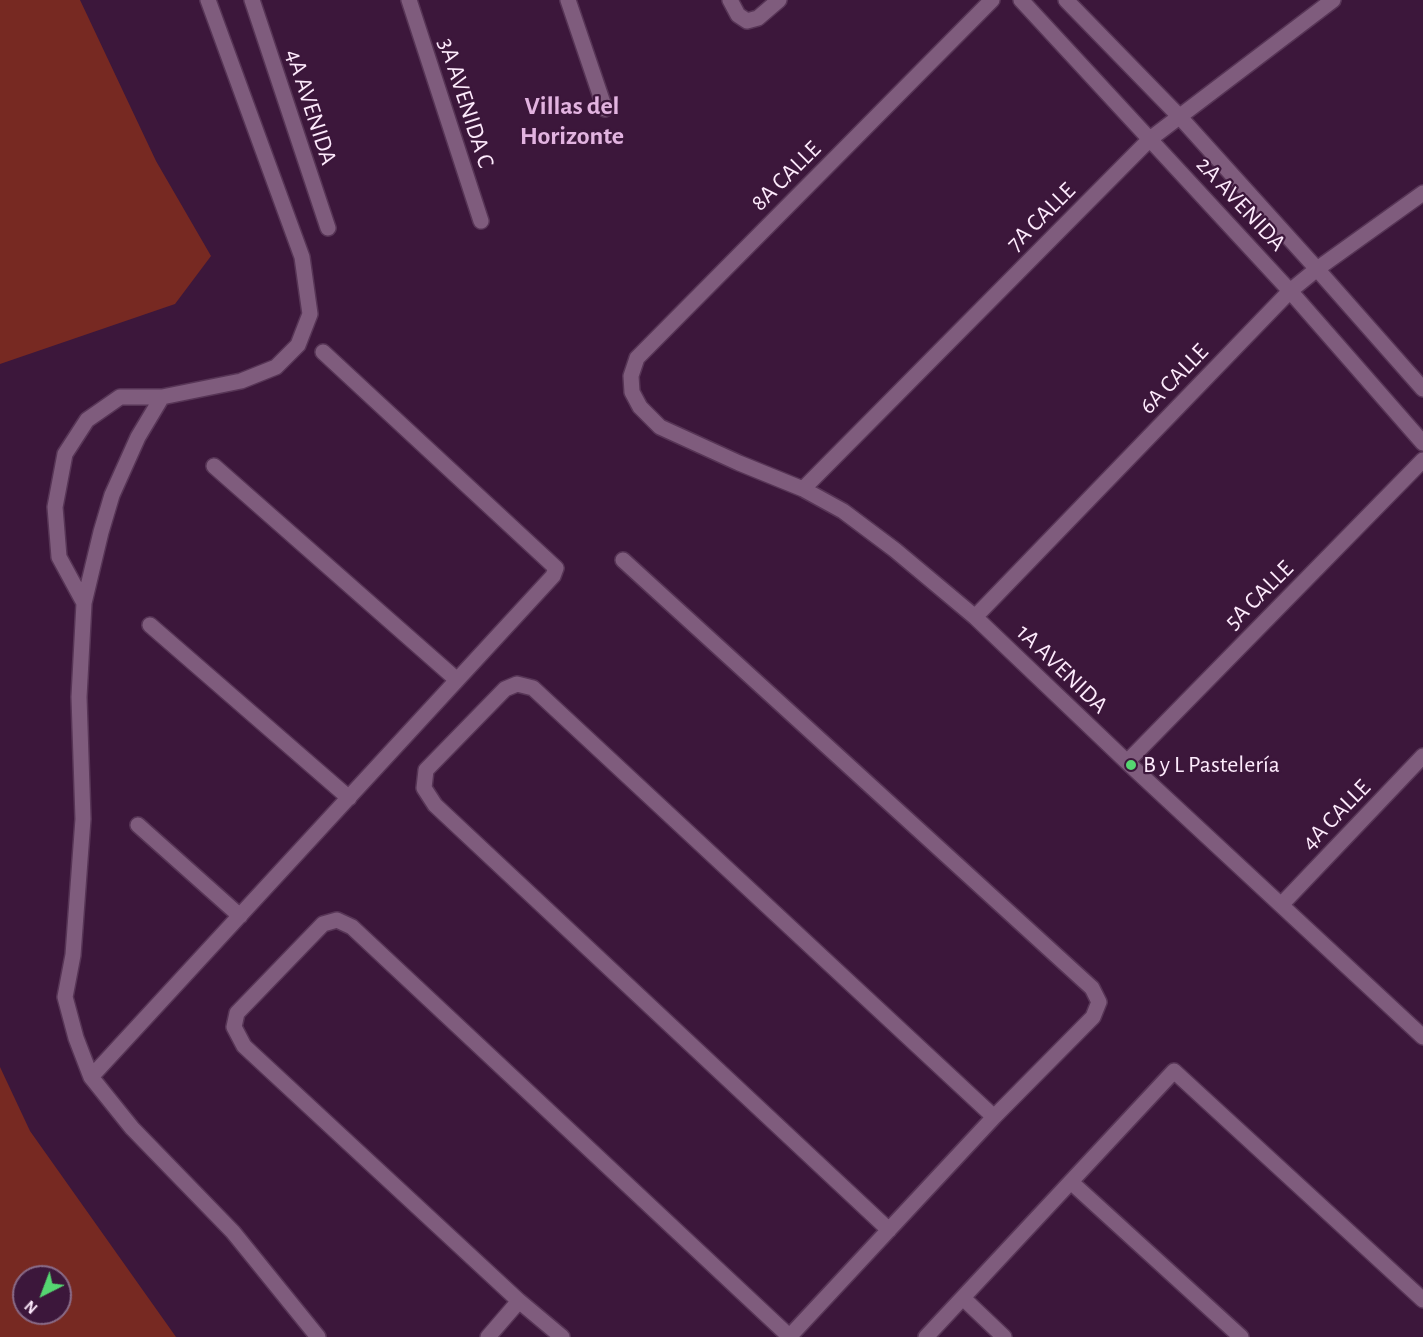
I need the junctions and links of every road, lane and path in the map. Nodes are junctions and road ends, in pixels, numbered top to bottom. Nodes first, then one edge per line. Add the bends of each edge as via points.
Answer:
1 (208, 0) edge
2 (252, 0) edge
3 (409, 0) edge
4 (568, 0) edge
5 (730, 0) edge
6 (779, 0) edge
7 (992, 0) edge
8 (1021, 0) edge
9 (1066, 0) edge
10 (1333, 0) edge
11 (605, 109) dead end
12 (1179, 116) junction
13 (1150, 139) junction
14 (1423, 193) edge
15 (481, 221) dead end
16 (328, 228) dead end
17 (1317, 269) junction
18 (1290, 291) junction
19 (323, 352) dead end
20 (1423, 389) edge
21 (632, 392) joint
22 (162, 397) junction
23 (1423, 443) edge
24 (1423, 460) edge
25 (213, 466) dead end
26 (803, 489) junction
27 (623, 560) dead end
28 (84, 603) junction
29 (975, 617) junction
30 (150, 626) dead end
31 (457, 680) junction
32 (1423, 756) edge
33 (1127, 762) junction
34 (349, 798) junction
35 (138, 825) dead end
36 (1281, 905) junction
37 (240, 916) junction
38 (1423, 1037) edge
39 (92, 1077) junction
40 (994, 1116) junction
41 (1071, 1182) junction
42 (889, 1230) junction
43 (963, 1298) junction
44 (1423, 1300) edge
45 (519, 1301) junction
46 (318, 1337) edge
47 (488, 1337) edge
48 (562, 1337) edge
49 (790, 1337) edge
50 (926, 1337) edge
51 (1004, 1337) edge
52 (1241, 1337) edge

1 - 22 street via 302,257 310,314 298,345 276,367 241,381
2 - 16 street, 4A AVENIDA
3 - 15 street, 3A AVENIDA C
4 - 11 street
5 - 6 street via 738,15 747,21 758,18
7 - 21 street, 8A CALLE via 638,358 631,376
8 - 13 street, 2A AVENIDA
9 - 12 street, 2A AVENIDA
10 - 12 street, 7A CALLE
12 - 13 street, 7A CALLE
12 - 17 street, 2A AVENIDA
13 - 18 street, 2A AVENIDA
13 - 26 street, 7A CALLE
14 - 17 street, 6A CALLE
17 - 18 street, 6A CALLE
17 - 20 street, 2A AVENIDA
18 - 23 street, 2A AVENIDA
18 - 29 street, 6A CALLE
19 - 31 street via 556,568 553,576
21 - 26 street, 1A AVENIDA via 640,407 660,427
22 - 28 street via 138,437 112,495
22 - 28 street via 120,397 87,420 65,454 55,507 59,557
24 - 33 street, 5A CALLE
25 - 31 street
26 - 29 street, 1A AVENIDA via 843,511
27 - 40 street via 1092,988 1100,1002 1093,1017
28 - 39 street via 79,697 83,819 65,997
29 - 33 street, 1A AVENIDA
30 - 34 street
31 - 34 street
32 - 36 street, 4A CALLE
33 - 36 street, 1A AVENIDA
34 - 37 street
35 - 37 street
36 - 38 street, 1A AVENIDA
37 - 39 street
39 - 46 street via 132,1128 233,1232
40 - 42 street
40 - 42 street via 533,688 517,684 505,689 426,770 424,788 435,805
41 - 43 street
41 - 44 street via 1174,1071
41 - 52 street
42 - 49 street
43 - 50 street
43 - 51 street
45 - 47 street
45 - 48 street
45 - 49 street via 244,1046 234,1027 237,1013 323,924 337,921 352,927

